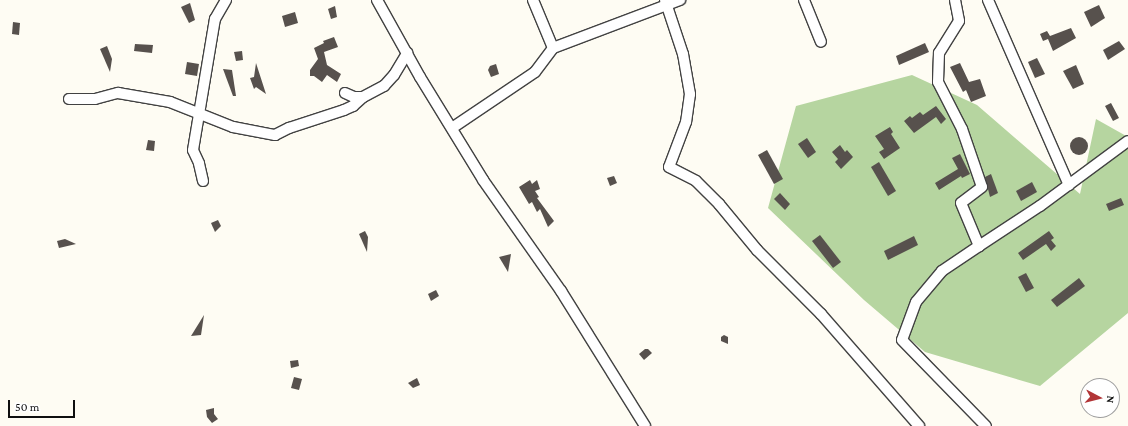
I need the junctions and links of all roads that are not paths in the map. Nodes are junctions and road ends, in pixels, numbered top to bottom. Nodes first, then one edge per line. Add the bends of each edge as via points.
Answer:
1 (226, 0) edge
2 (377, 0) edge
3 (532, 0) edge
4 (680, 0) edge
5 (804, 0) edge
6 (955, 0) edge
7 (988, 0) edge
8 (666, 2) edge
9 (821, 42) dead end
10 (553, 48) junction
11 (407, 54) junction
12 (344, 93) dead end
13 (363, 97) junction
14 (69, 99) dead end
15 (198, 113) junction
16 (452, 128) junction
17 (1128, 141) edge
18 (202, 181) dead end
19 (1069, 185) junction
20 (979, 246) junction
21 (645, 426) edge
22 (919, 426) edge
23 (986, 426) edge

1 - 15 street via 215,19
2 - 11 street
3 - 10 street
4 - 8 street
5 - 9 street
6 - 20 street via 959,21 939,52 938,82 962,129 982,187 961,203
7 - 19 street
8 - 10 street
8 - 22 street via 683,54 690,94 686,122 669,168 696,181 757,250 821,314
10 - 16 street via 535,72
11 - 13 street via 384,86
11 - 16 street
12 - 13 street
13 - 15 street via 344,110 275,135 234,127
14 - 15 street via 95,99 118,94 170,102
15 - 18 street via 193,150 199,163
16 - 21 street via 483,180 561,292
17 - 19 street
19 - 20 street
20 - 23 street via 942,271 916,302 902,340

